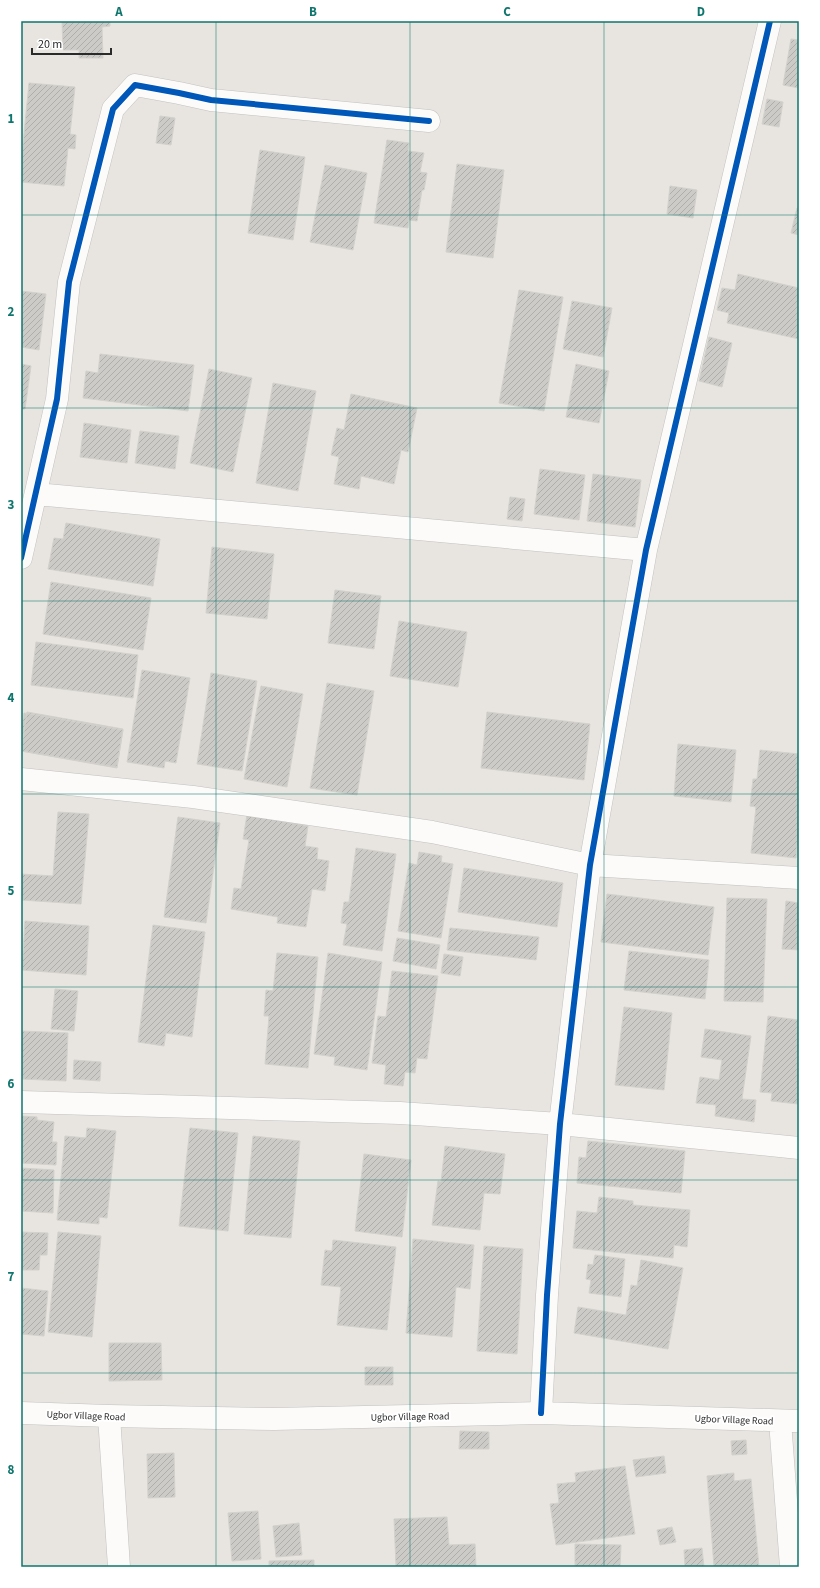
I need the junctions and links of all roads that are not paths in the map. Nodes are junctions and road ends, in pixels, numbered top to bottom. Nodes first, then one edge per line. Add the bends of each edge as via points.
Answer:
1 (770, 21) edge
2 (429, 121) dead end
3 (36, 494) junction
4 (646, 550) junction
5 (21, 558) edge
6 (21, 779) edge
7 (590, 865) junction
8 (799, 878) edge
9 (21, 1102) edge
10 (560, 1124) junction
11 (799, 1148) edge
12 (21, 1413) edge
13 (542, 1413) junction
14 (109, 1416) junction
15 (789, 1421) edge
16 (119, 1567) edge
17 (791, 1567) edge

1 - 4 street
2 - 3 street via 211,100 135,85 113,109 69,282 57,399
3 - 4 street
3 - 5 street
4 - 7 street
6 - 7 street via 193,797 432,832
7 - 8 street
7 - 10 street
9 - 10 street via 400,1113
10 - 11 street
10 - 13 street via 547,1295
12 - 14 street, Ugbor Village Road
13 - 14 street, Ugbor Village Road via 274,1419
13 - 15 street, Ugbor Village Road
14 - 16 street
15 - 17 street

